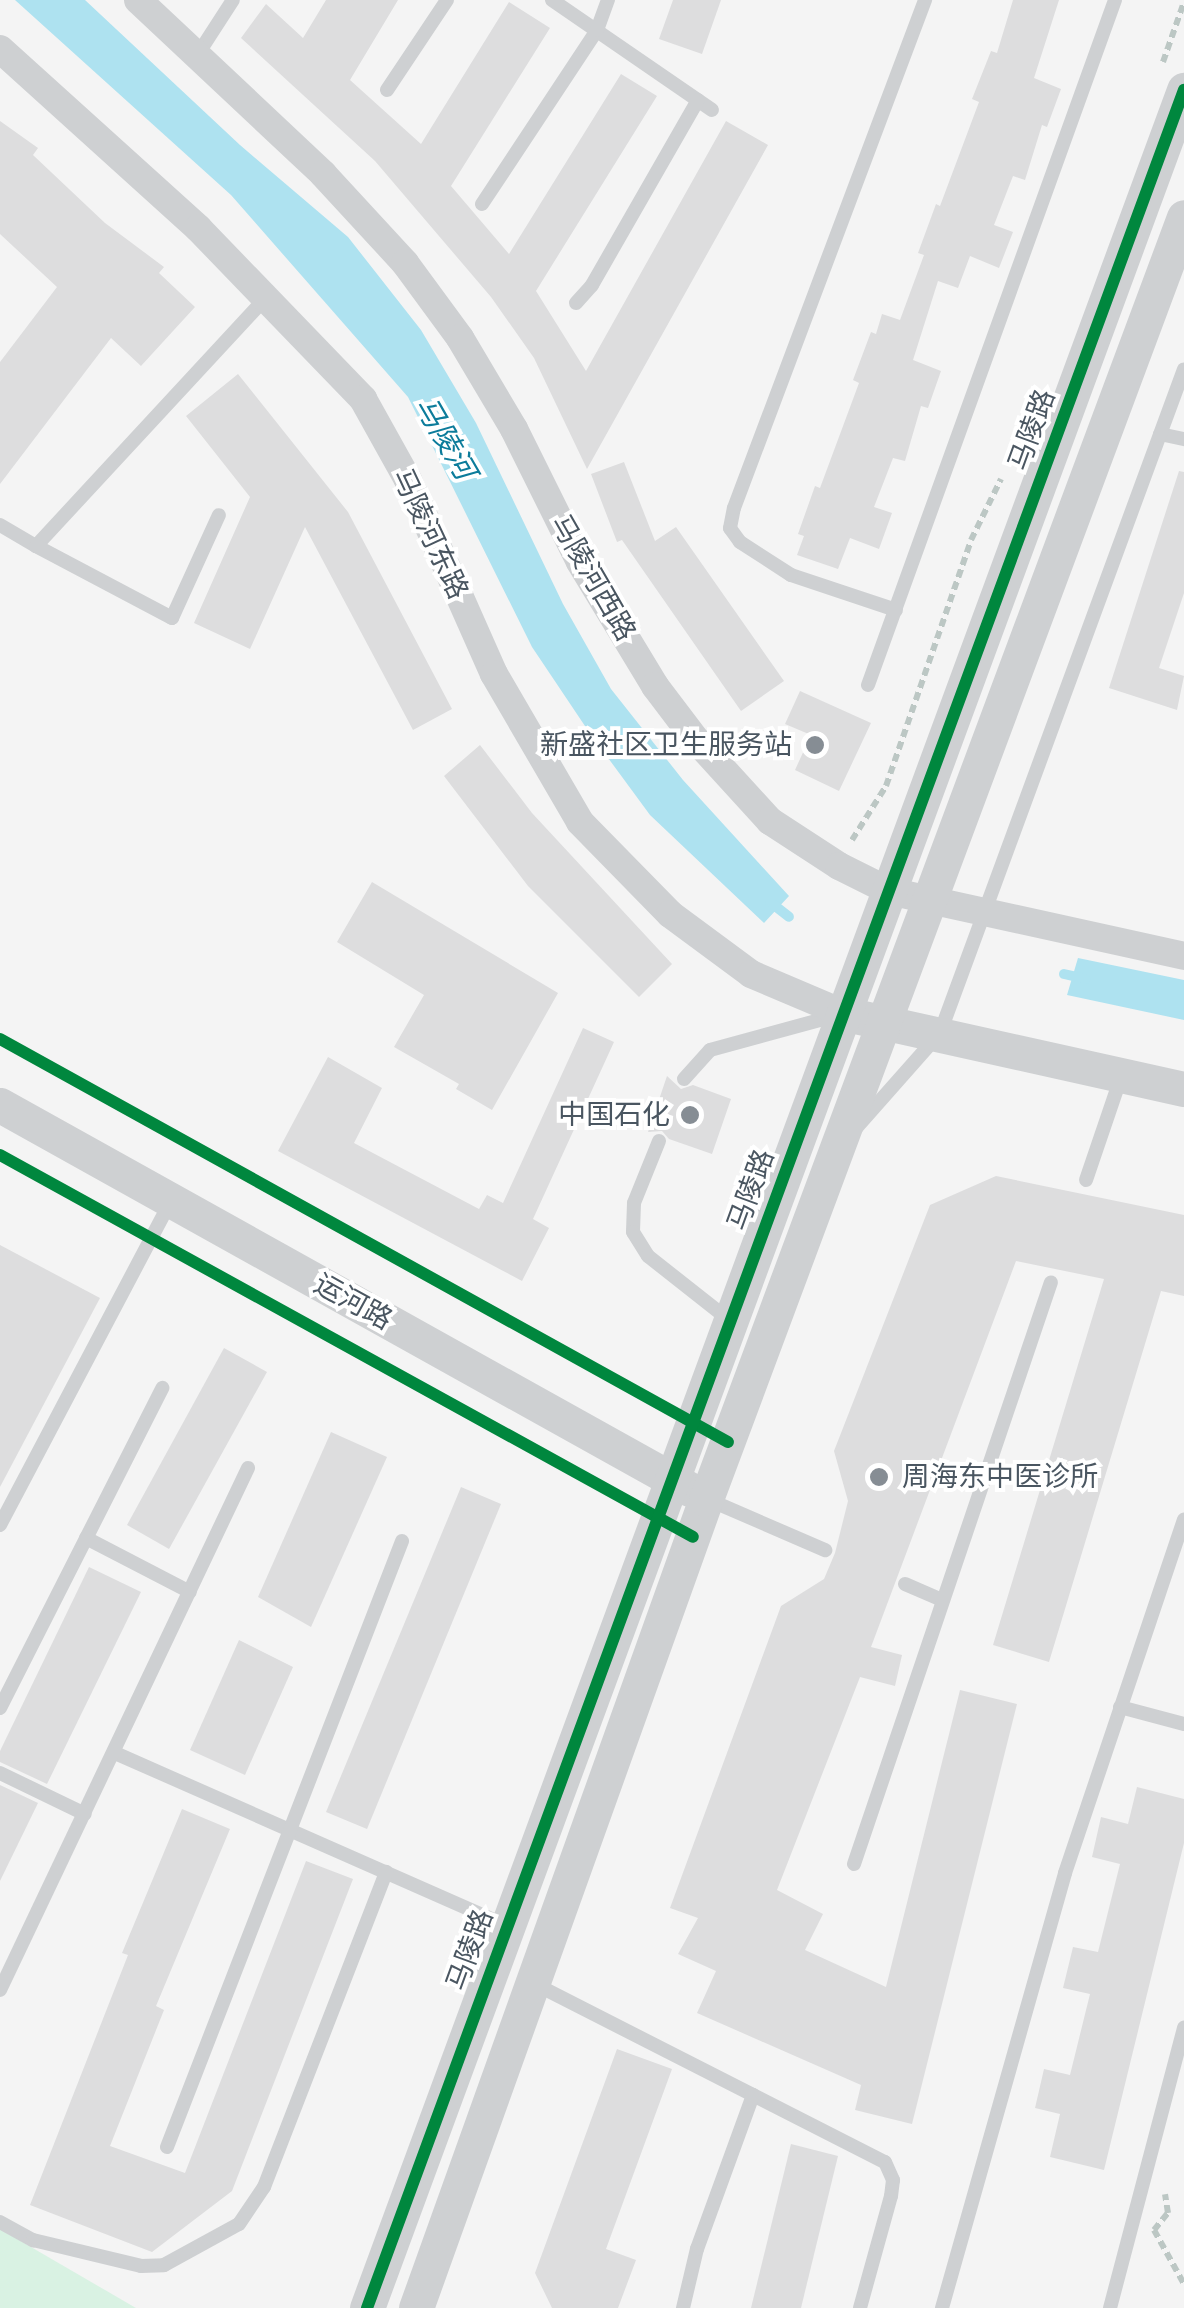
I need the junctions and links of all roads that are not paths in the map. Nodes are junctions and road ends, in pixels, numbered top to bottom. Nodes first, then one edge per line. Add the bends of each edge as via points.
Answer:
1 (138, 0) edge
2 (233, 0) edge
3 (447, 0) edge
4 (552, 0) edge
5 (608, 0) edge
6 (924, 0) edge
7 (1115, 0) edge
8 (597, 30) junction
9 (0, 49) edge
10 (198, 54) junction
11 (387, 90) dead end
12 (1184, 90) edge
13 (698, 100) junction
14 (712, 110) dead end
15 (482, 204) dead end
16 (1184, 217) edge
17 (266, 298) junction
18 (576, 303) dead end
19 (1184, 369) edge
20 (1160, 434) junction
21 (1184, 439) edge
22 (219, 515) dead end
23 (0, 525) edge
24 (36, 546) junction
25 (896, 610) junction
26 (868, 685) dead end
27 (890, 891) junction
28 (928, 900) junction
29 (984, 912) junction
30 (1184, 956) edge
31 (843, 1013) junction
32 (882, 1024) junction
33 (940, 1034) junction
34 (1122, 1074) junction
35 (684, 1079) dead end
36 (1184, 1089) edge
37 (0, 1105) edge
38 (660, 1141) dead end
39 (836, 1151) junction
40 (1086, 1180) dead end
41 (171, 1200) junction
42 (1051, 1282) dead end
43 (729, 1320) junction
44 (162, 1388) dead end
45 (248, 1468) dead end
46 (671, 1478) junction
47 (706, 1499) junction
48 (1184, 1519) edge
49 (0, 1525) edge
50 (86, 1538) junction
51 (402, 1541) dead end
52 (825, 1550) dead end
53 (905, 1584) dead end
54 (190, 1592) junction
55 (942, 1600) junction
56 (1120, 1707) junction
57 (0, 1708) edge
58 (1184, 1724) edge
59 (115, 1753) junction
60 (0, 1773) edge
61 (85, 1814) junction
62 (290, 1830) junction
63 (854, 1864) dead end
64 (386, 1872) junction
65 (506, 1925) junction
66 (532, 1982) junction
67 (0, 1990) edge
68 (1184, 2028) edge
69 (753, 2095) junction
70 (167, 2147) dead end
71 (0, 2222) edge
72 (367, 2308) edge
73 (416, 2308) edge
74 (684, 2308) edge
75 (860, 2308) edge
76 (942, 2308) edge
77 (1110, 2308) edge

1 - 10 street, 马陵河西路
2 - 10 lane
3 - 11 lane
4 - 8 lane
5 - 8 lane
6 - 25 lane via 730,528 791,575
7 - 25 lane
8 - 13 lane
8 - 15 lane
9 - 17 street, 马陵河东路
10 - 27 street, 马陵河西路 via 405,263 460,338 580,562 696,740 770,821
12 - 27 street, 马陵路
13 - 14 lane
13 - 18 lane
16 - 28 street
17 - 24 lane
17 - 31 street, 马陵河东路 via 363,399 408,480 494,674 580,822 670,914 750,974
19 - 20 lane
20 - 21 lane
20 - 29 lane
22 - 24 lane via 172,618
23 - 24 lane
25 - 26 lane
27 - 28 street, 马陵河西路
27 - 31 street, 马陵路
28 - 29 street, 马陵河西路
28 - 32 street
29 - 30 street, 马陵河西路
29 - 33 lane
31 - 32 street
31 - 35 lane via 710,1050
31 - 43 street, 马陵路
32 - 33 street
32 - 39 street
33 - 34 street
33 - 39 lane
34 - 36 street
34 - 40 lane
37 - 41 street, 运河路
38 - 43 lane via 634,1203 633,1232 648,1256
39 - 47 street
41 - 46 street, 运河路
41 - 49 lane
42 - 55 lane
43 - 46 street, 马陵路
44 - 50 lane
45 - 54 lane
46 - 47 street, 运河路
46 - 65 street, 马陵路
47 - 52 lane
47 - 66 street
48 - 56 lane
50 - 54 lane
50 - 57 lane
51 - 62 lane
53 - 55 lane
54 - 59 lane
55 - 63 lane
56 - 58 lane
56 - 76 lane via 1059,1891
59 - 61 lane
59 - 62 lane
60 - 61 lane
61 - 67 lane
62 - 64 lane
62 - 70 lane
64 - 65 lane
64 - 71 lane via 264,2187 239,2224 164,2265 142,2266 33,2240
65 - 72 street, 马陵路
66 - 69 lane
66 - 73 street
68 - 77 lane
69 - 74 lane via 696,2249
69 - 75 lane via 885,2162 891,2196

